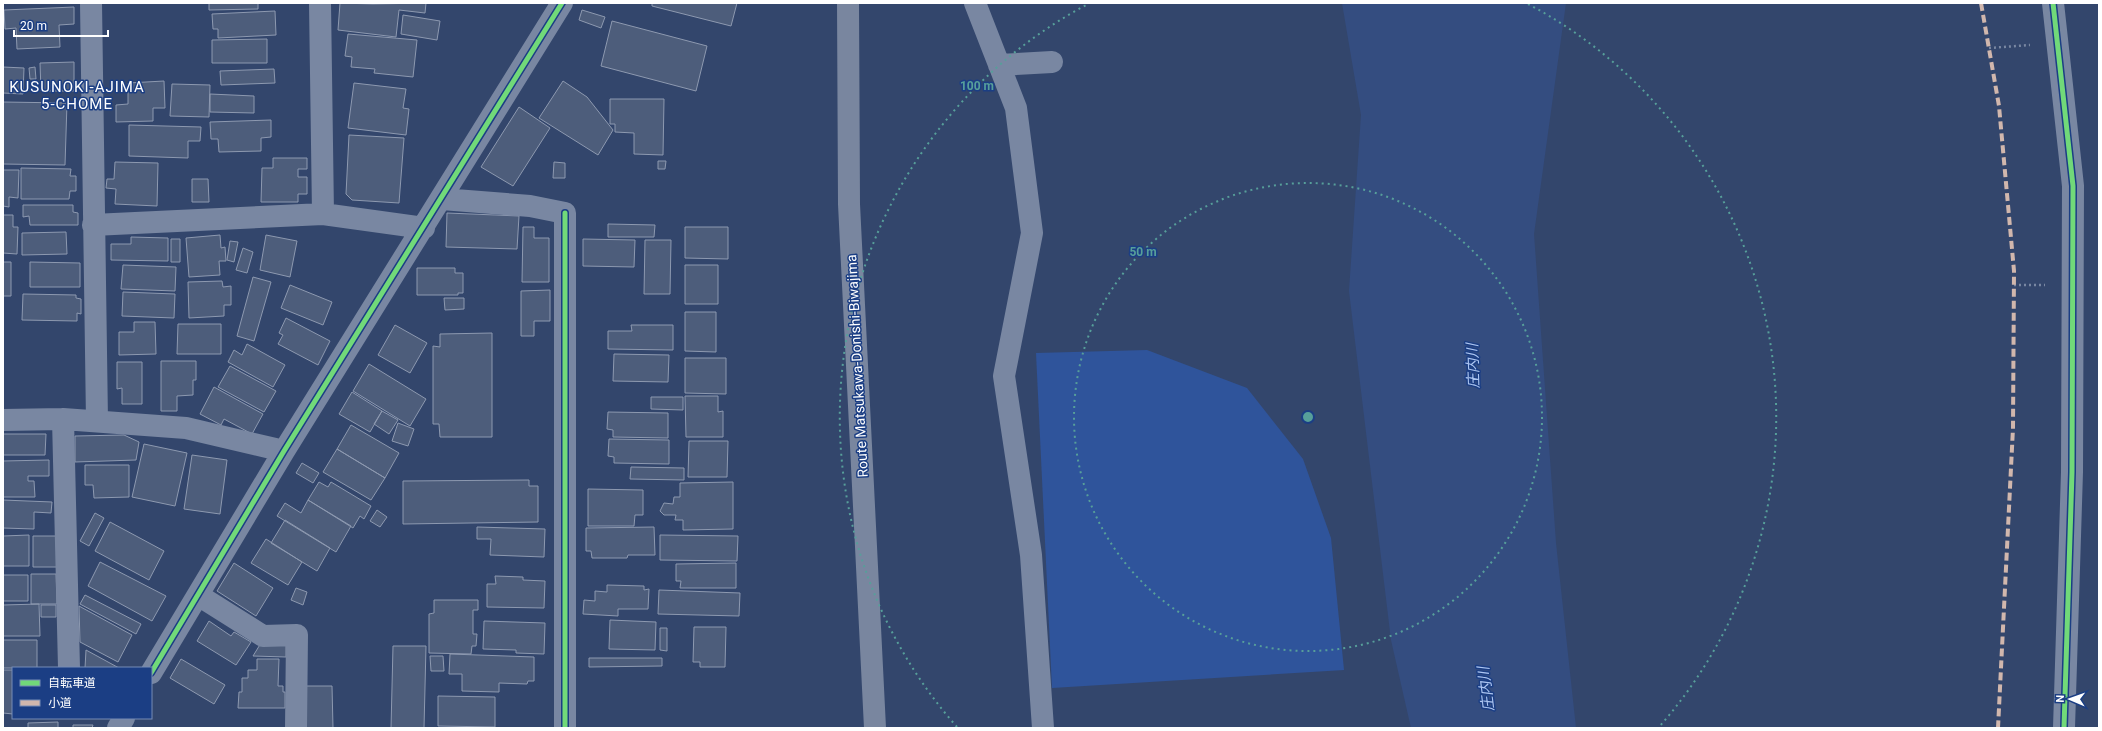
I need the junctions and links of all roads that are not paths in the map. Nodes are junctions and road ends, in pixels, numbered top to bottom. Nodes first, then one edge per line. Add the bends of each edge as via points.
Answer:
1 (91, 3) edge
2 (320, 3) edge
3 (562, 3) edge
4 (848, 3) edge
5 (975, 3) edge
6 (2054, 3) edge
7 (1052, 62) dead end
8 (999, 65) junction
9 (442, 199) junction
10 (323, 214) junction
11 (93, 225) junction
12 (424, 228) junction
13 (63, 419) junction
14 (3, 420) edge
15 (97, 421) junction
16 (284, 451) junction
17 (198, 595) junction
18 (69, 667) edge
19 (152, 671) edge
20 (123, 719) edge
21 (118, 728) edge
22 (296, 728) edge
23 (565, 728) edge
24 (875, 728) edge
25 (1043, 728) edge
26 (2064, 728) edge

1 - 11 street
2 - 10 street
3 - 9 street
4 - 24 main road, Route Matsukawa-Donishi-Biwajima via 850,204
5 - 8 street
6 - 26 street via 2073,186 2072,472
7 - 8 street
8 - 25 street via 1016,108 1032,233 1004,376 1031,556
9 - 12 street
9 - 23 street via 530,206 565,213
10 - 11 street
10 - 12 street
11 - 15 street
12 - 16 street
13 - 14 street
13 - 15 street
13 - 18 street
15 - 16 street via 186,428
16 - 17 street
17 - 19 street
17 - 22 street via 263,636 297,635
20 - 21 street

